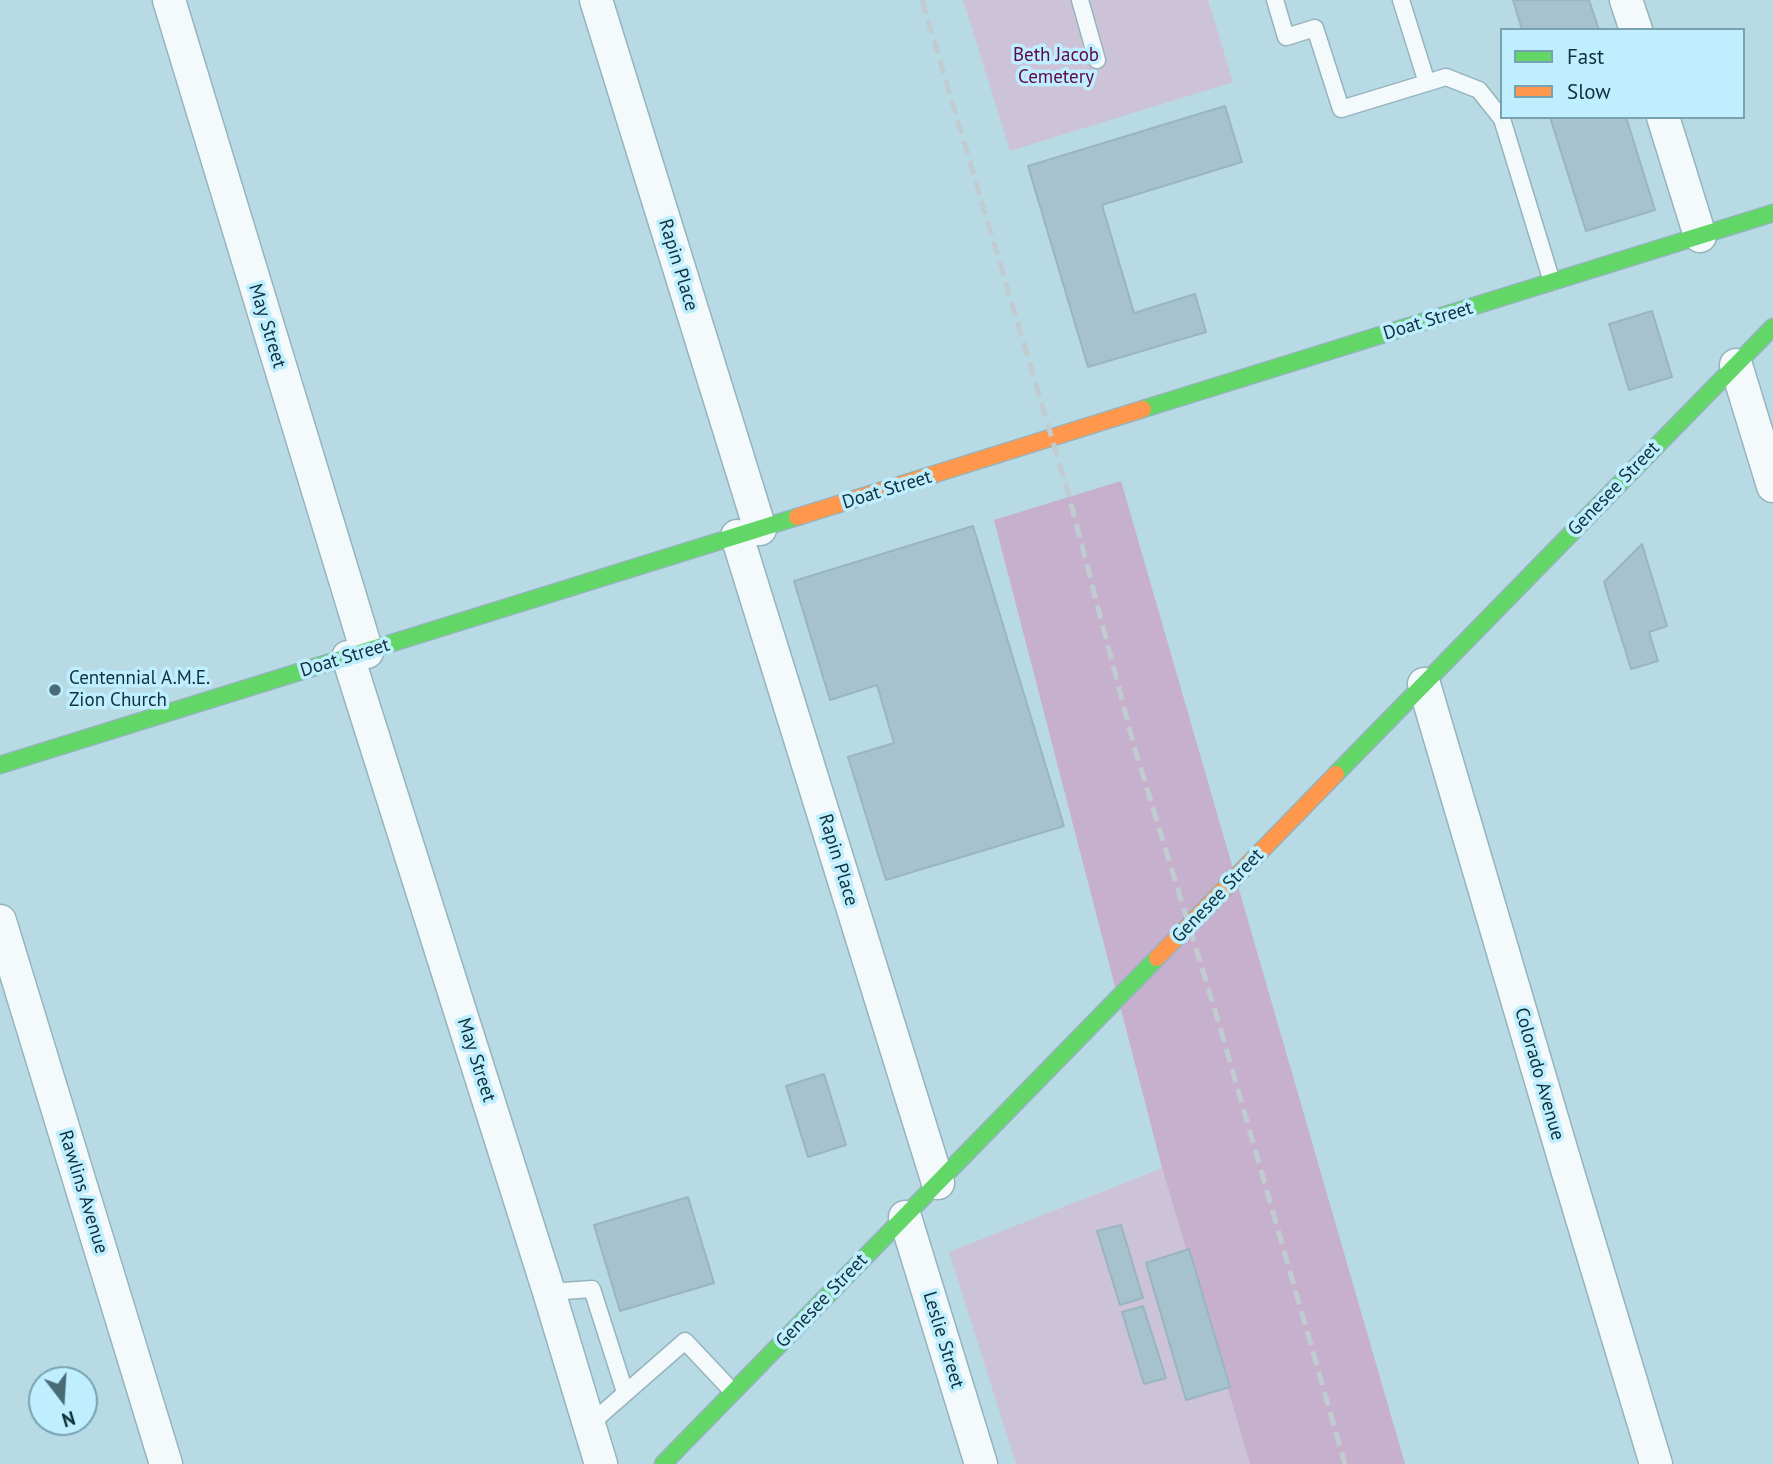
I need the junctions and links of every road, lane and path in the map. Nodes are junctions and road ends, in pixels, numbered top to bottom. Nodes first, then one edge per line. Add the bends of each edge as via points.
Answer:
1 (169, 0) edge
2 (596, 0) edge
3 (1080, 0) edge
4 (1275, 0) edge
5 (1401, 0) edge
6 (1626, 0) edge
7 (1635, 28) edge
8 (1097, 60) dead end
9 (1427, 83) junction
10 (1500, 116) edge
11 (1502, 119) edge
12 (1664, 119) edge
13 (1773, 213) edge
14 (1700, 236) junction
15 (1552, 283) junction
16 (1773, 327) edge
17 (1735, 365) junction
18 (1773, 486) edge
19 (749, 533) junction
20 (357, 655) junction
21 (1424, 684) junction
22 (0, 765) edge
23 (0, 921) edge
24 (938, 1183) junction
25 (905, 1217) junction
26 (549, 1292) junction
27 (625, 1392) junction
28 (733, 1392) junction
29 (589, 1424) junction
30 (166, 1464) edge
31 (601, 1464) edge
32 (663, 1464) edge
33 (981, 1464) edge
34 (1656, 1464) edge

1 - 20 street, May Street
2 - 19 street, Rapin Place
3 - 8 lane
4 - 9 lane via 1286,37 1315,29 1341,109
5 - 9 lane
6 - 7 street
9 - 10 lane via 1446,77 1479,90
11 - 15 lane
12 - 14 street
13 - 14 street, Doat Street
14 - 15 street, Doat Street
15 - 19 street, Doat Street
16 - 17 street, Genesee Street
17 - 18 street
17 - 21 street, Genesee Street
19 - 20 street, Doat Street
19 - 24 street, Rapin Place
20 - 22 street, Doat Street
20 - 26 street, May Street
21 - 24 street, Genesee Street
21 - 34 street, Colorado Avenue
23 - 30 street, Rawlins Avenue
24 - 25 street, Genesee Street
25 - 28 street, Genesee Street
25 - 33 street, Leslie Street
26 - 27 lane via 592,1289
26 - 29 street, May Street
27 - 28 lane via 685,1340
27 - 29 lane
28 - 32 street, Genesee Street
29 - 31 street, May Street

